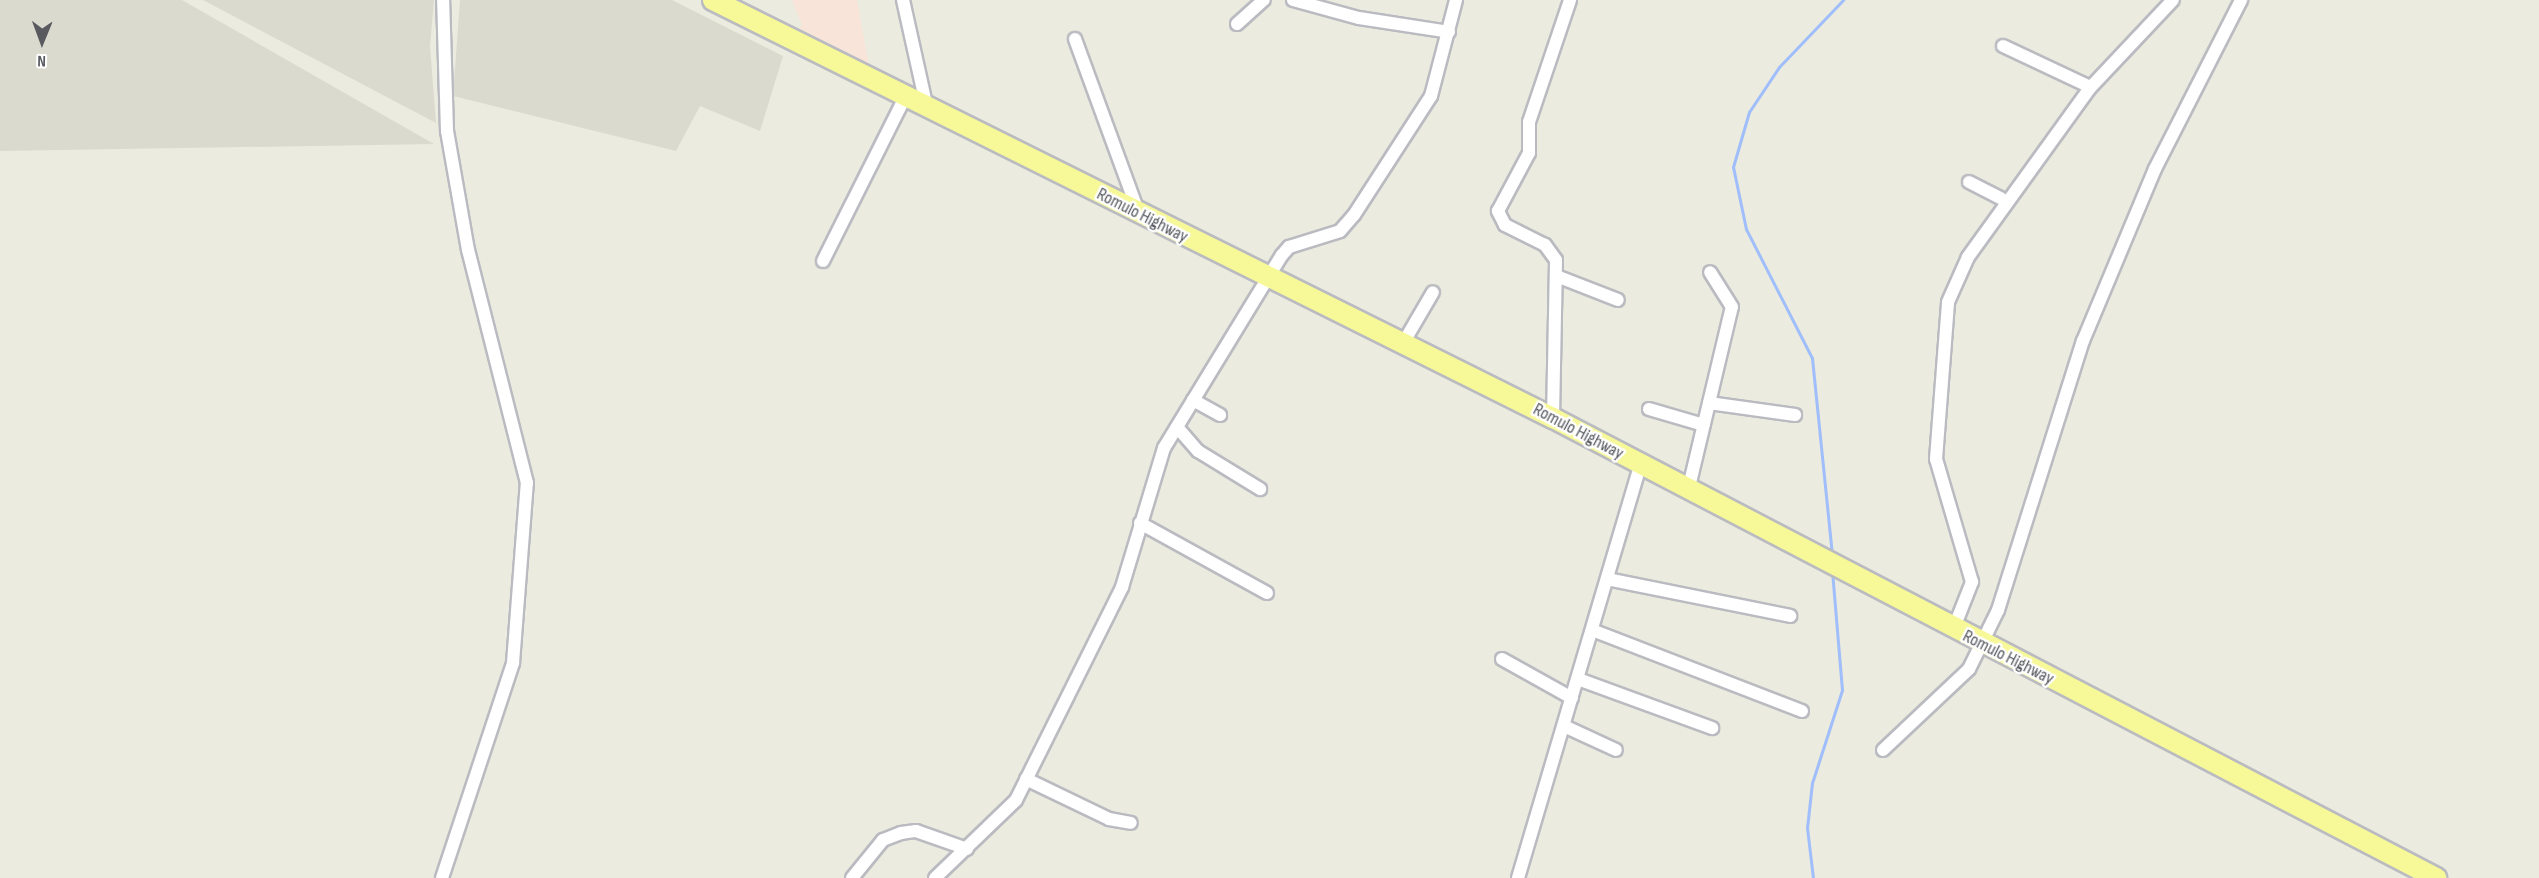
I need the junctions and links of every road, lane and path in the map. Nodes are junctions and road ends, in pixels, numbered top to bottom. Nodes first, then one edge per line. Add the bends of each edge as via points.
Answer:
1 (443, 0) edge
2 (713, 0) edge
3 (903, 0) edge
4 (1264, 0) edge
5 (1293, 0) edge
6 (1456, 0) edge
7 (1570, 0) edge
8 (2173, 0) edge
9 (2241, 0) edge
10 (1237, 24) dead end
11 (1449, 32) junction
12 (1075, 39) dead end
13 (2003, 46) dead end
14 (2090, 87) junction
15 (905, 97) junction
16 (927, 108) junction
17 (1970, 182) dead end
18 (2006, 201) junction
19 (1139, 215) junction
20 (823, 261) dead end
21 (1710, 272) dead end
22 (1559, 276) junction
23 (1267, 279) junction
24 (1433, 292) dead end
25 (1618, 300) dead end
26 (1402, 345) junction
27 (1193, 400) junction
28 (1709, 403) junction
29 (1649, 409) dead end
30 (1220, 415) dead end
31 (1795, 416) dead end
32 (1553, 418) junction
33 (1704, 425) junction
34 (1177, 427) junction
35 (1640, 466) junction
36 (1260, 489) dead end
37 (1688, 490) junction
38 (1140, 523) junction
39 (1607, 579) junction
40 (1267, 593) dead end
41 (1790, 616) dead end
42 (1592, 630) junction
43 (1953, 630) junction
44 (1982, 645) junction
45 (1502, 659) dead end
46 (1578, 678) junction
47 (1572, 698) junction
48 (1802, 711) dead end
49 (1564, 726) junction
50 (1712, 728) dead end
51 (1616, 750) dead end
52 (1883, 750) dead end
53 (1026, 779) junction
54 (1131, 823) dead end
55 (967, 849) junction
56 (442, 878) edge
57 (852, 878) edge
58 (935, 878) edge
59 (1518, 878) edge
60 (2436, 878) edge

1 - 56 street via 451,152 468,250 527,483 513,663
2 - 15 highway, Romulo Highway
3 - 16 street
4 - 10 street
5 - 11 street via 1359,18
6 - 11 street
7 - 22 street via 1529,122 1529,153 1498,211 1505,225 1552,253
8 - 14 street
9 - 44 street via 2155,169 2083,341 1998,610
11 - 23 street via 1431,96 1354,215 1340,231 1289,247
12 - 19 street
13 - 14 street
14 - 18 street
15 - 16 highway, Romulo Highway
15 - 20 street
16 - 19 highway, Romulo Highway
17 - 18 street
18 - 43 street via 1968,257 1948,302 1942,335 1936,459 1972,582
19 - 23 highway, Romulo Highway
21 - 28 street via 1732,308
22 - 25 street
22 - 32 street
23 - 26 highway, Romulo Highway
23 - 27 street
24 - 26 street
26 - 32 highway, Romulo Highway
27 - 30 street
27 - 34 street
28 - 31 street
28 - 33 street
29 - 33 street
32 - 35 highway, Romulo Highway
33 - 37 street
34 - 36 street via 1198,451
34 - 38 street via 1155,466
35 - 37 highway, Romulo Highway
35 - 39 street
37 - 43 highway, Romulo Highway
38 - 40 street
38 - 53 street via 1122,587
39 - 41 street
39 - 42 street
42 - 46 street
42 - 48 street
43 - 44 highway, Romulo Highway
44 - 52 street via 1947,694
44 - 60 highway, Romulo Highway
45 - 47 street
46 - 47 street
46 - 50 street
47 - 49 street
49 - 51 street
49 - 59 street
53 - 54 street via 1109,819
53 - 55 street via 1011,807
55 - 57 street via 916,831 902,833 883,840
55 - 58 street

